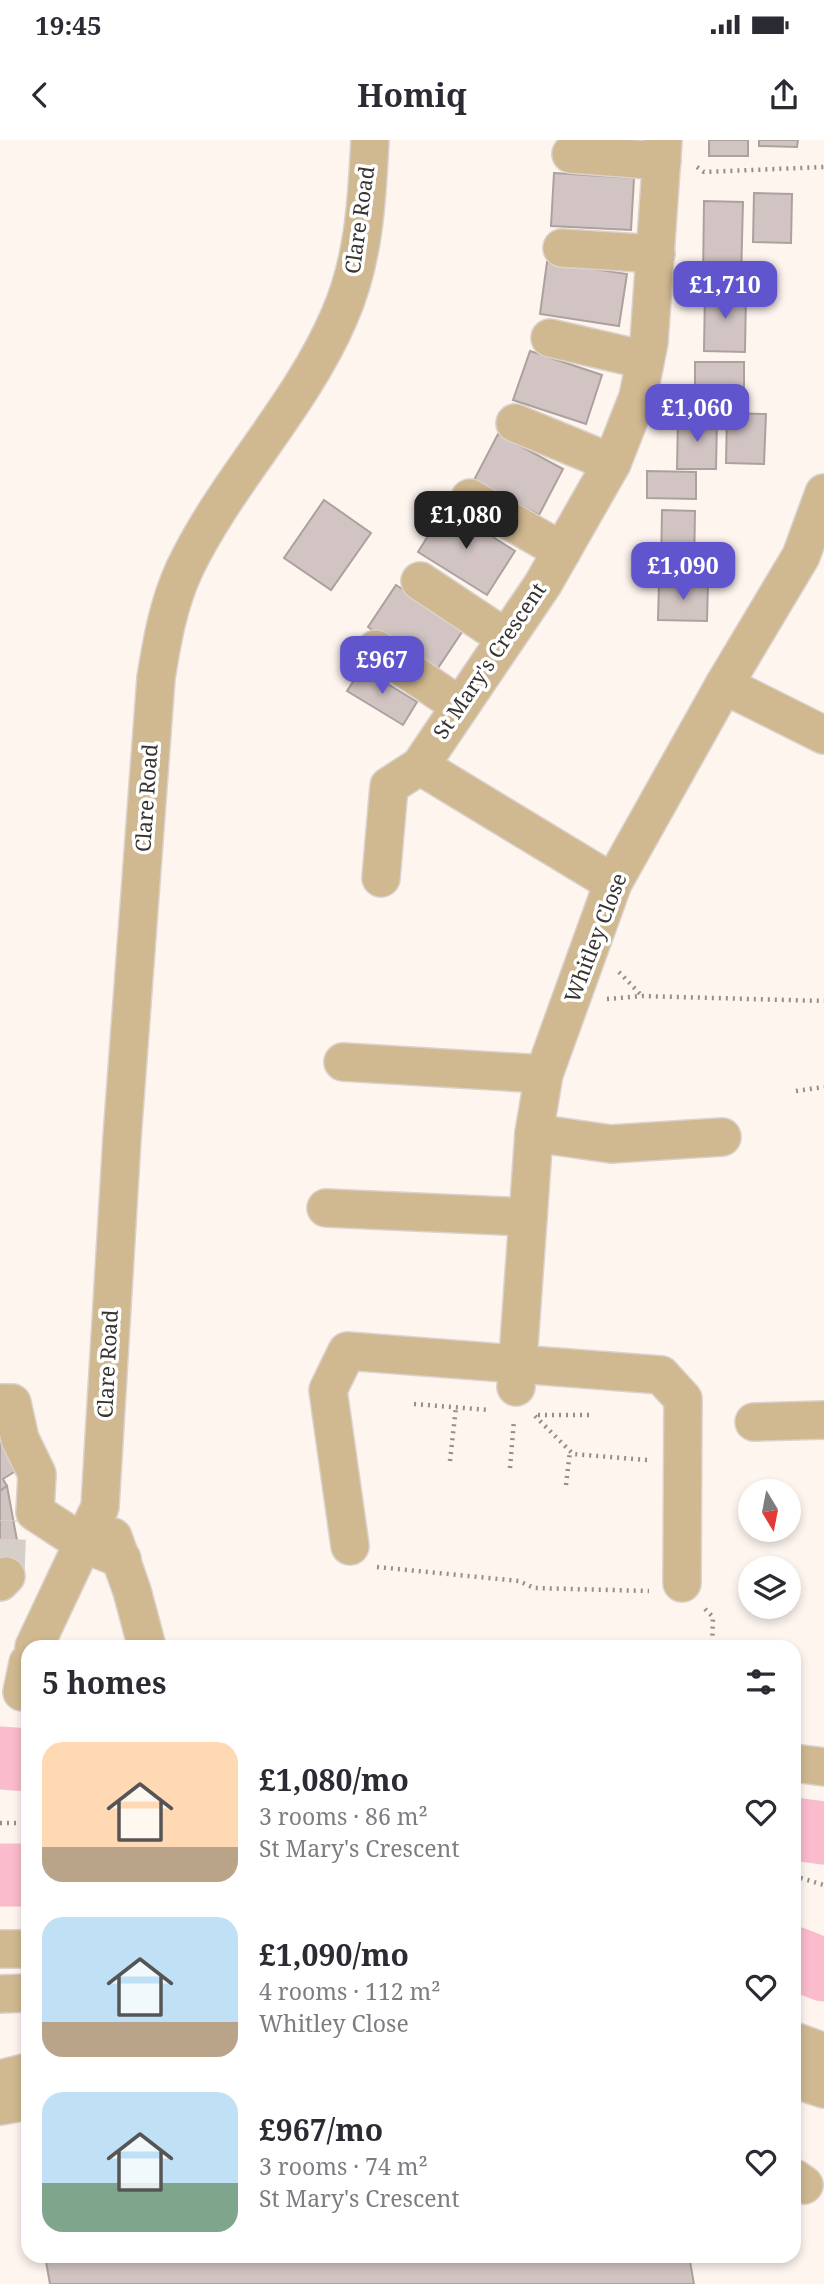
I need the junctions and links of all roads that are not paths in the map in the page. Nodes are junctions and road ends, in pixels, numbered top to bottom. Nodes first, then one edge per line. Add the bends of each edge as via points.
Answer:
1 (370, 140) edge
2 (662, 149) edge
3 (571, 154) dead end
4 (562, 248) dead end
5 (656, 254) junction
6 (550, 338) dead end
7 (645, 360) junction
8 (515, 423) dead end
9 (611, 463) junction
10 (824, 493) edge
11 (470, 498) dead end
12 (562, 551) junction
13 (813, 558) edge
14 (420, 580) dead end
15 (506, 638) junction
16 (376, 649) dead end
17 (724, 685) junction
18 (460, 706) junction
19 (824, 734) edge
20 (420, 766) junction
21 (381, 878) dead end
22 (613, 883) junction
23 (343, 1062) dead end
24 (544, 1074) junction
25 (534, 1133) junction
26 (722, 1137) dead end
27 (326, 1208) dead end
28 (528, 1217) junction
29 (520, 1395) junction
30 (0, 1403) edge
31 (824, 1420) edge
32 (754, 1422) dead end
33 (100, 1507) junction
34 (84, 1544) junction
35 (350, 1546) road end
36 (122, 1559) junction
37 (682, 1584) road end
38 (37, 1640) edge
39 (145, 1640) edge
40 (801, 1764) edge
41 (824, 1768) edge
42 (0, 1949) edge
43 (21, 1949) edge
44 (21, 1993) edge
45 (0, 1994) edge
46 (801, 2044) edge
47 (824, 2052) edge
48 (21, 2074) edge
49 (0, 2079) edge
50 (801, 2081) edge
51 (824, 2089) edge
52 (21, 2102) edge
53 (0, 2106) edge

1 - 33 street, Clare Road via 360,252 339,318 310,371 199,540 168,611 155,690
2 - 3 street
2 - 5 street, St Mary's Crescent
4 - 5 street
5 - 7 street, St Mary's Crescent
6 - 7 street
7 - 9 street, St Mary's Crescent via 638,397
8 - 9 street
9 - 12 street, St Mary's Crescent
10 - 13 street, Whitley Close
11 - 12 street
12 - 15 street, St Mary's Crescent
13 - 17 street, Whitley Close
14 - 15 street
15 - 18 street, St Mary's Crescent
16 - 18 street
17 - 19 street
17 - 22 street, Whitley Close
18 - 20 street, St Mary's Crescent
20 - 21 street via 389,786
20 - 22 street
22 - 24 street, Whitley Close
23 - 24 street
24 - 25 street, Whitley Close
25 - 26 street via 611,1144
25 - 28 street, Whitley Close
27 - 28 street
28 - 29 street, Whitley Close
29 - 35 street via 347,1351 328,1390
29 - 37 street via 661,1375 682,1399
30 - 34 street via 12,1403 20,1439 37,1474 24,1515
31 - 32 street
33 - 34 street, Clare Road
33 - 36 street, Clare Road
34 - 36 street
34 - 38 street, Clare Road
36 - 39 street, Clare Road
40 - 41 street
42 - 43 street
44 - 45 street
46 - 47 street
48 - 49 street
50 - 51 street
52 - 53 street

